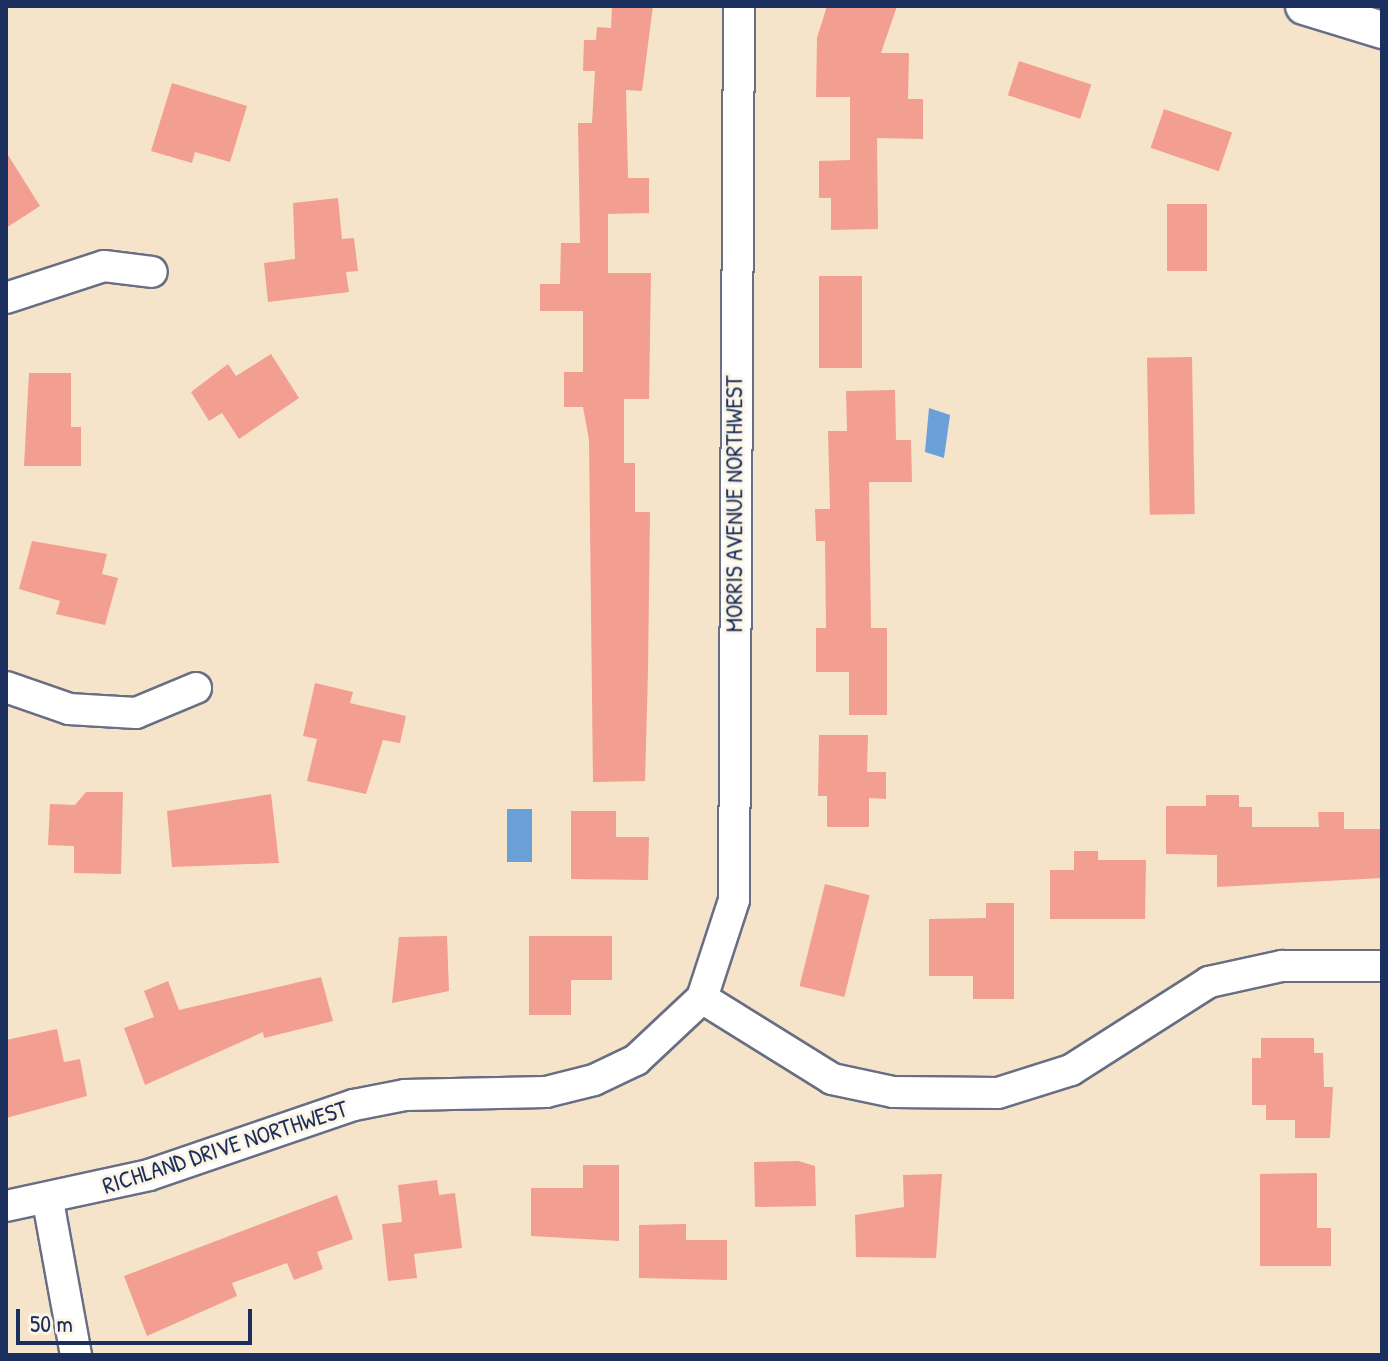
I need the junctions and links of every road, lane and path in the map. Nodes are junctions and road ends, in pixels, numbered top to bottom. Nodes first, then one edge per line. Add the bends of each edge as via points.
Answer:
1 (739, 6) edge
2 (1304, 6) edge
3 (1382, 30) edge
4 (152, 272) dead end
5 (6, 298) edge
6 (6, 687) edge
7 (196, 688) dead end
8 (1382, 966) edge
9 (702, 998) junction
10 (48, 1201) junction
11 (6, 1206) edge
12 (76, 1355) edge

1 - 9 street, MORRIS AVENUE NORTHWEST via 734,900
2 - 3 street
4 - 5 street via 104,266
6 - 7 street via 69,709 136,713
8 - 9 street via 1282,966 1209,982 1071,1070 998,1093 893,1092 832,1079
9 - 10 street, RICHLAND DRIVE NORTHWEST via 636,1060 594,1080 546,1092 405,1095 354,1105 149,1175
10 - 11 street, RICHLAND DRIVE NORTHWEST
10 - 12 street

